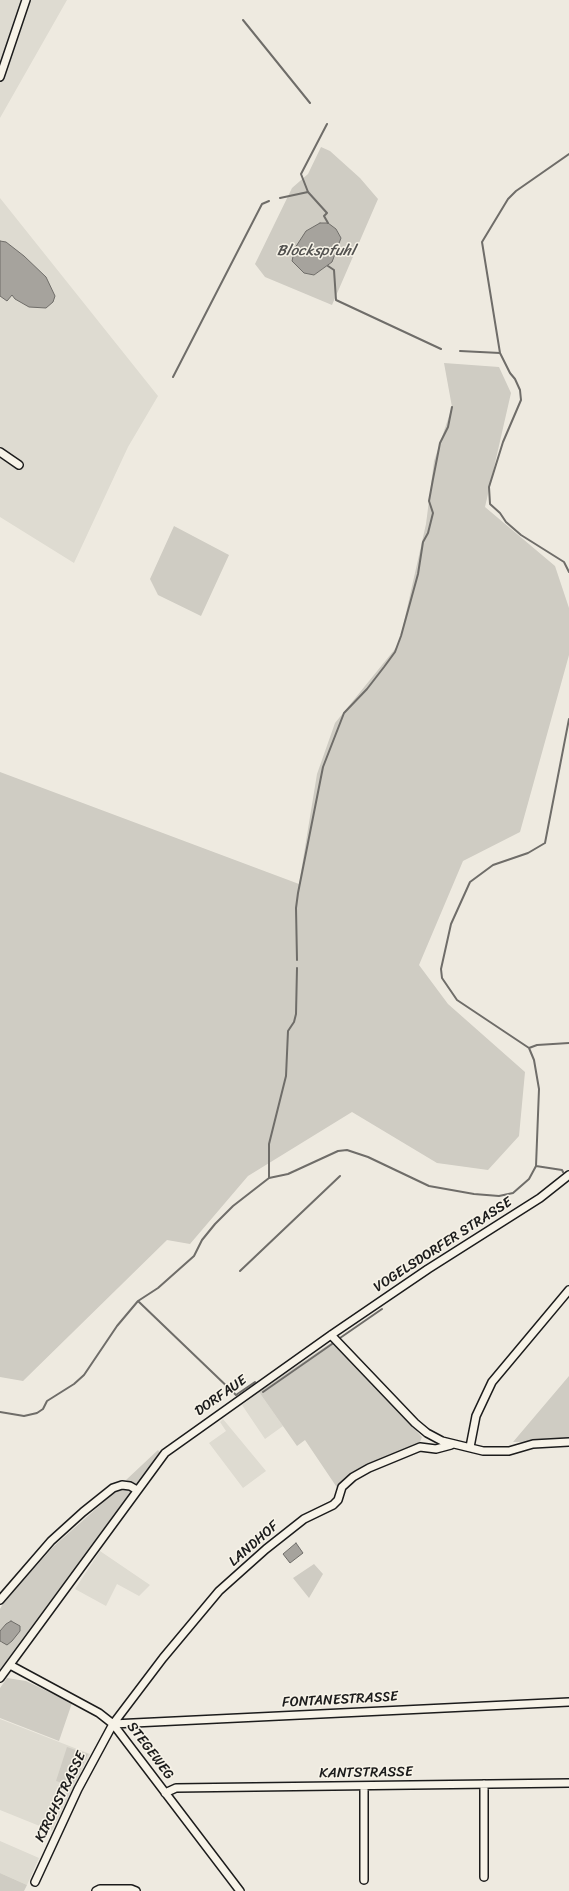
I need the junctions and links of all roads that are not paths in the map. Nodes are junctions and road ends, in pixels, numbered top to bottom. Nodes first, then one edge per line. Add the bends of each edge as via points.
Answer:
1 (26, 0) edge
2 (0, 77) edge
3 (0, 452) edge
4 (19, 465) dead end
5 (569, 1175) edge
6 (569, 1290) edge
7 (331, 1335) junction
8 (569, 1442) edge
9 (452, 1445) junction
10 (470, 1448) junction
11 (137, 1490) junction
12 (0, 1600) edge
13 (10, 1665) junction
14 (0, 1678) edge
15 (569, 1702) edge
16 (113, 1724) junction
17 (569, 1783) edge
18 (484, 1784) junction
19 (364, 1786) junction
20 (165, 1793) junction
21 (484, 1877) dead end
22 (364, 1880) dead end
23 (35, 1882) dead end
24 (236, 1890) edge
25 (96, 1891) edge
26 (136, 1891) edge

1 - 2 street
3 - 4 street
5 - 7 street, VOGELSDORFER STRASSE via 540,1198 428,1269
6 - 10 street via 492,1382 476,1416
7 - 9 street via 415,1423 427,1433
7 - 11 street, DORFAUE via 165,1453
8 - 10 street via 533,1444 509,1451
9 - 10 street
9 - 16 street, LANDHOF via 436,1449 420,1447 368,1468 353,1477 342,1487 338,1500 333,1505 304,1518 220,1591 163,1658
11 - 12 street via 122,1485 113,1488 83,1512 51,1541
11 - 13 street, DORFAUE
13 - 14 street, DORFAUE
13 - 16 street, STEGEWEG via 99,1713
15 - 16 street, FONTANESTRASSE
16 - 20 street, STEGEWEG
16 - 23 street, KIRCHSTRASSE via 78,1790
17 - 18 street, KANTSTRASSE
18 - 19 street, KANTSTRASSE
18 - 21 street
19 - 20 street, KANTSTRASSE via 176,1788
19 - 22 street
20 - 24 street, STEGEWEG
25 - 26 street

